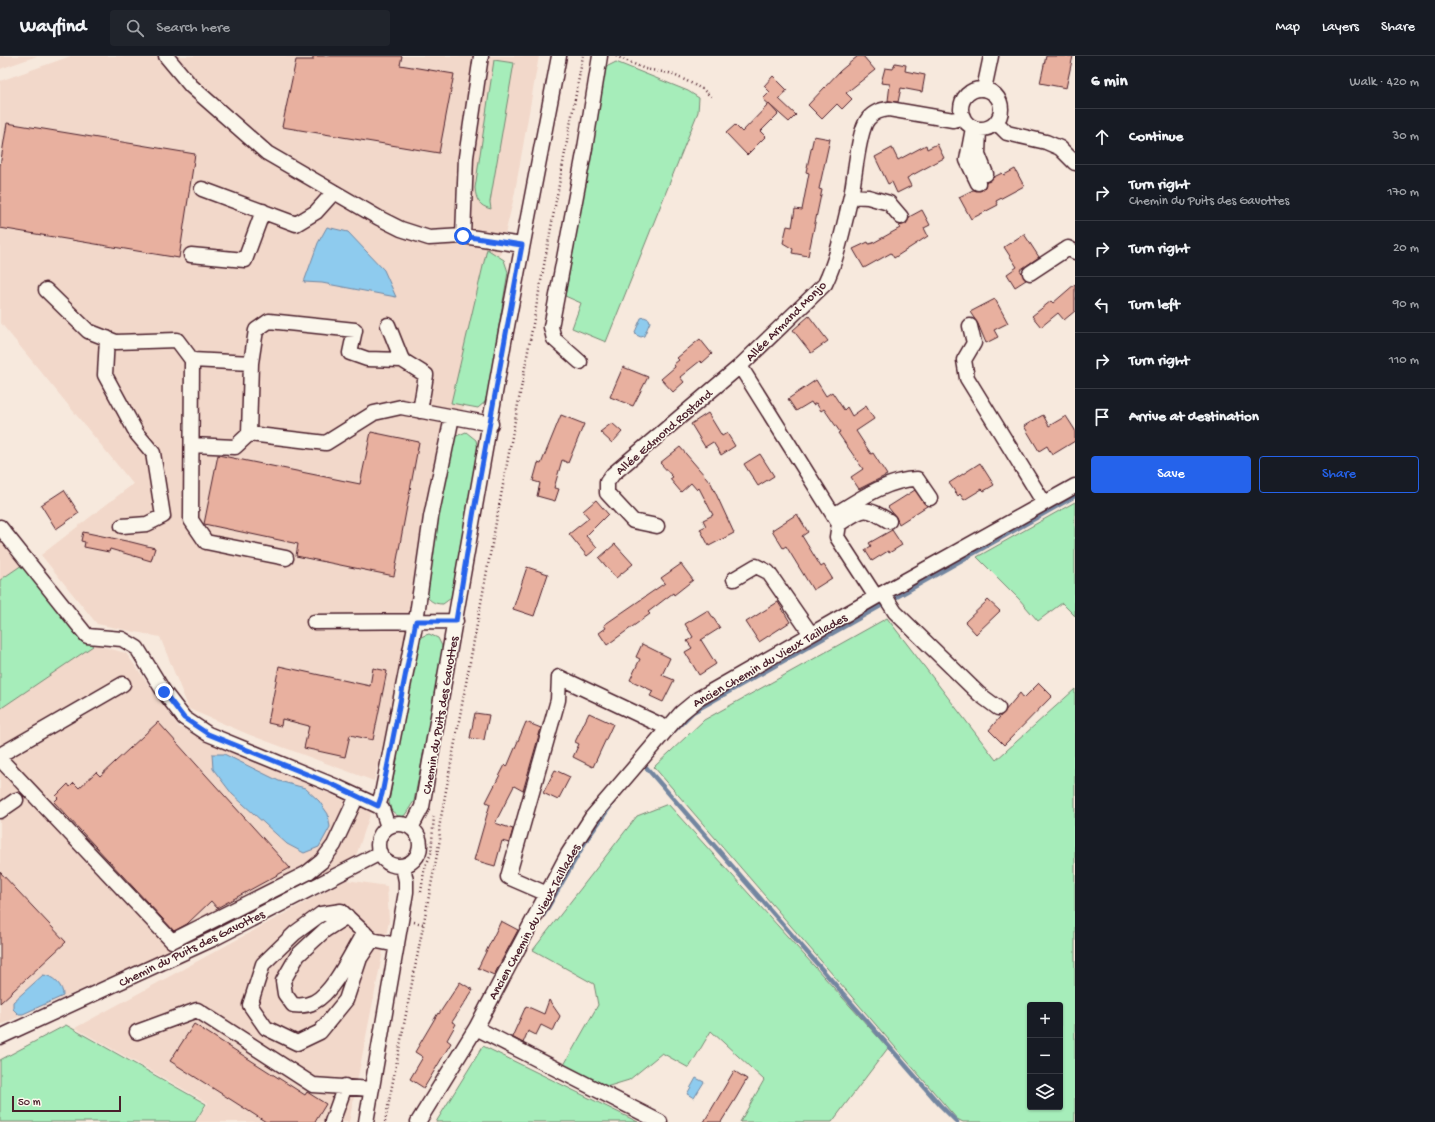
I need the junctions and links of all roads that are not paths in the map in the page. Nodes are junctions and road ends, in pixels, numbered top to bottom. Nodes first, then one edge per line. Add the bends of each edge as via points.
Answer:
1 (166, 56) edge
2 (481, 56) edge
3 (559, 56) edge
4 (600, 56) edge
5 (991, 56) edge
6 (984, 89) junction
7 (963, 117) junction
8 (996, 122) junction
9 (976, 128) junction
10 (1075, 163) edge
11 (982, 178) dead end
12 (202, 189) dead end
13 (334, 192) junction
14 (851, 196) junction
15 (263, 211) junction
16 (901, 217) dead end
17 (463, 236) junction
18 (522, 245) junction
19 (1075, 252) edge
20 (192, 255) dead end
21 (1030, 273) dead end
22 (46, 290) dead end
23 (388, 325) dead end
24 (970, 326) dead end
25 (107, 338) junction
26 (192, 360) junction
27 (402, 360) junction
28 (580, 362) dead end
29 (251, 363) junction
30 (740, 366) junction
31 (420, 411) junction
32 (452, 417) junction
33 (491, 424) junction
34 (249, 434) junction
35 (192, 445) junction
36 (1075, 486) edge
37 (930, 498) dead end
38 (1044, 503) junction
39 (837, 520) junction
40 (889, 521) dead end
41 (122, 526) dead end
42 (657, 526) dead end
43 (0, 527) edge
44 (286, 558) dead end
45 (734, 579) dead end
46 (880, 595) junction
47 (416, 621) junction
48 (456, 621) junction
49 (314, 622) dead end
50 (811, 634) junction
51 (123, 684) dead end
52 (998, 708) dead end
53 (667, 728) junction
54 (0, 755) edge
55 (0, 759) edge
56 (357, 796) junction
57 (16, 800) dead end
58 (378, 806) junction
59 (0, 811) edge
60 (388, 827) junction
61 (411, 828) junction
62 (380, 853) junction
63 (403, 866) junction
64 (545, 893) junction
65 (347, 916) junction
66 (368, 936) junction
67 (397, 945) junction
68 (476, 1028) junction
69 (137, 1032) dead end
70 (0, 1037) edge
71 (345, 1086) junction
72 (372, 1089) junction
73 (332, 1122) edge
74 (366, 1122) edge
75 (418, 1122) edge
76 (660, 1122) edge

1 - 13 street via 191,86 267,153
2 - 17 street via 466,158
3 - 18 street, Chemin du Puits des Gavottes
4 - 28 street via 551,327 554,339
5 - 6 street
6 - 7 street via 970,92 965,97 961,110
6 - 8 street via 990,91 1000,102 1002,109
7 - 9 street
7 - 14 street, Allée Armand Monjo via 952,120 889,109 879,110 868,119 862,132
8 - 9 street via 992,126
8 - 10 street via 1007,134 1046,142 1060,148
9 - 11 street via 967,160
12 - 15 street
13 - 15 street via 316,212 296,224
13 - 17 street via 401,229 429,238
14 - 16 street via 868,197 889,203
14 - 30 street, Allée Armand Monjo via 833,268 825,284
15 - 20 street via 245,260
17 - 18 street
18 - 33 street, Chemin du Puits des Gavottes
19 - 21 street via 1068,248
22 - 25 street via 88,331
23 - 27 street
24 - 38 street via 974,343 964,360 967,378
25 - 26 street via 116,342 177,340
25 - 41 street via 105,375 137,434 153,453 163,516 147,524
26 - 29 street
26 - 35 street
27 - 29 street via 367,359 350,353 355,330 269,321 256,330
27 - 31 street via 426,375
29 - 34 street
30 - 39 street, Allée Armand Monjo
30 - 42 street, Allée Edmond Rostand via 606,482 607,493 634,521
31 - 32 street
31 - 34 street via 401,407 374,413 326,443
32 - 33 street
32 - 47 street via 431,517
33 - 48 street, Chemin du Puits des Gavottes
34 - 35 street via 235,447
35 - 44 street via 191,520 206,542
36 - 38 street, Ancien Chemin du Vieux Taillades
37 - 39 street via 918,479 905,479 876,492
38 - 46 street, Ancien Chemin du Vieux Taillades
39 - 40 street via 871,510
39 - 46 street via 837,537
43 - 56 street via 87,636 122,639 137,648 164,692 184,718 208,734
45 - 50 street via 756,566 768,572
46 - 50 street, Ancien Chemin du Vieux Taillades
46 - 52 street via 979,694
47 - 48 street
47 - 49 street
47 - 58 street
48 - 61 street, Chemin du Puits des Gavottes via 422,807
50 - 53 street, Ancien Chemin du Vieux Taillades via 698,699
51 - 54 street
53 - 64 street, Ancien Chemin du Vieux Taillades via 592,817
53 - 64 street via 559,677 558,700 508,877
55 - 56 street via 172,942 307,872 322,861 334,845
56 - 58 street
57 - 59 street
58 - 60 street
60 - 61 street via 400,824
60 - 62 street via 379,839
61 - 63 street via 419,838 419,850 414,860
62 - 63 street via 386,862
62 - 70 street, Chemin du Puits des Gavottes via 213,939
63 - 67 street via 406,892
64 - 68 street, Ancien Chemin du Vieux Taillades
65 - 66 street
65 - 66 street via 325,930 298,955 283,981 285,994 293,1005 303,1006 315,1002 330,987
65 - 66 street via 341,911 322,914 295,933 263,964 250,1005 266,1028 297,1043 320,1032 346,1000
66 - 67 street
67 - 72 street
68 - 75 street, Ancien Chemin du Vieux Taillades
68 - 76 street
69 - 71 street via 196,1010 313,1085
71 - 72 street
71 - 73 street
72 - 74 street

